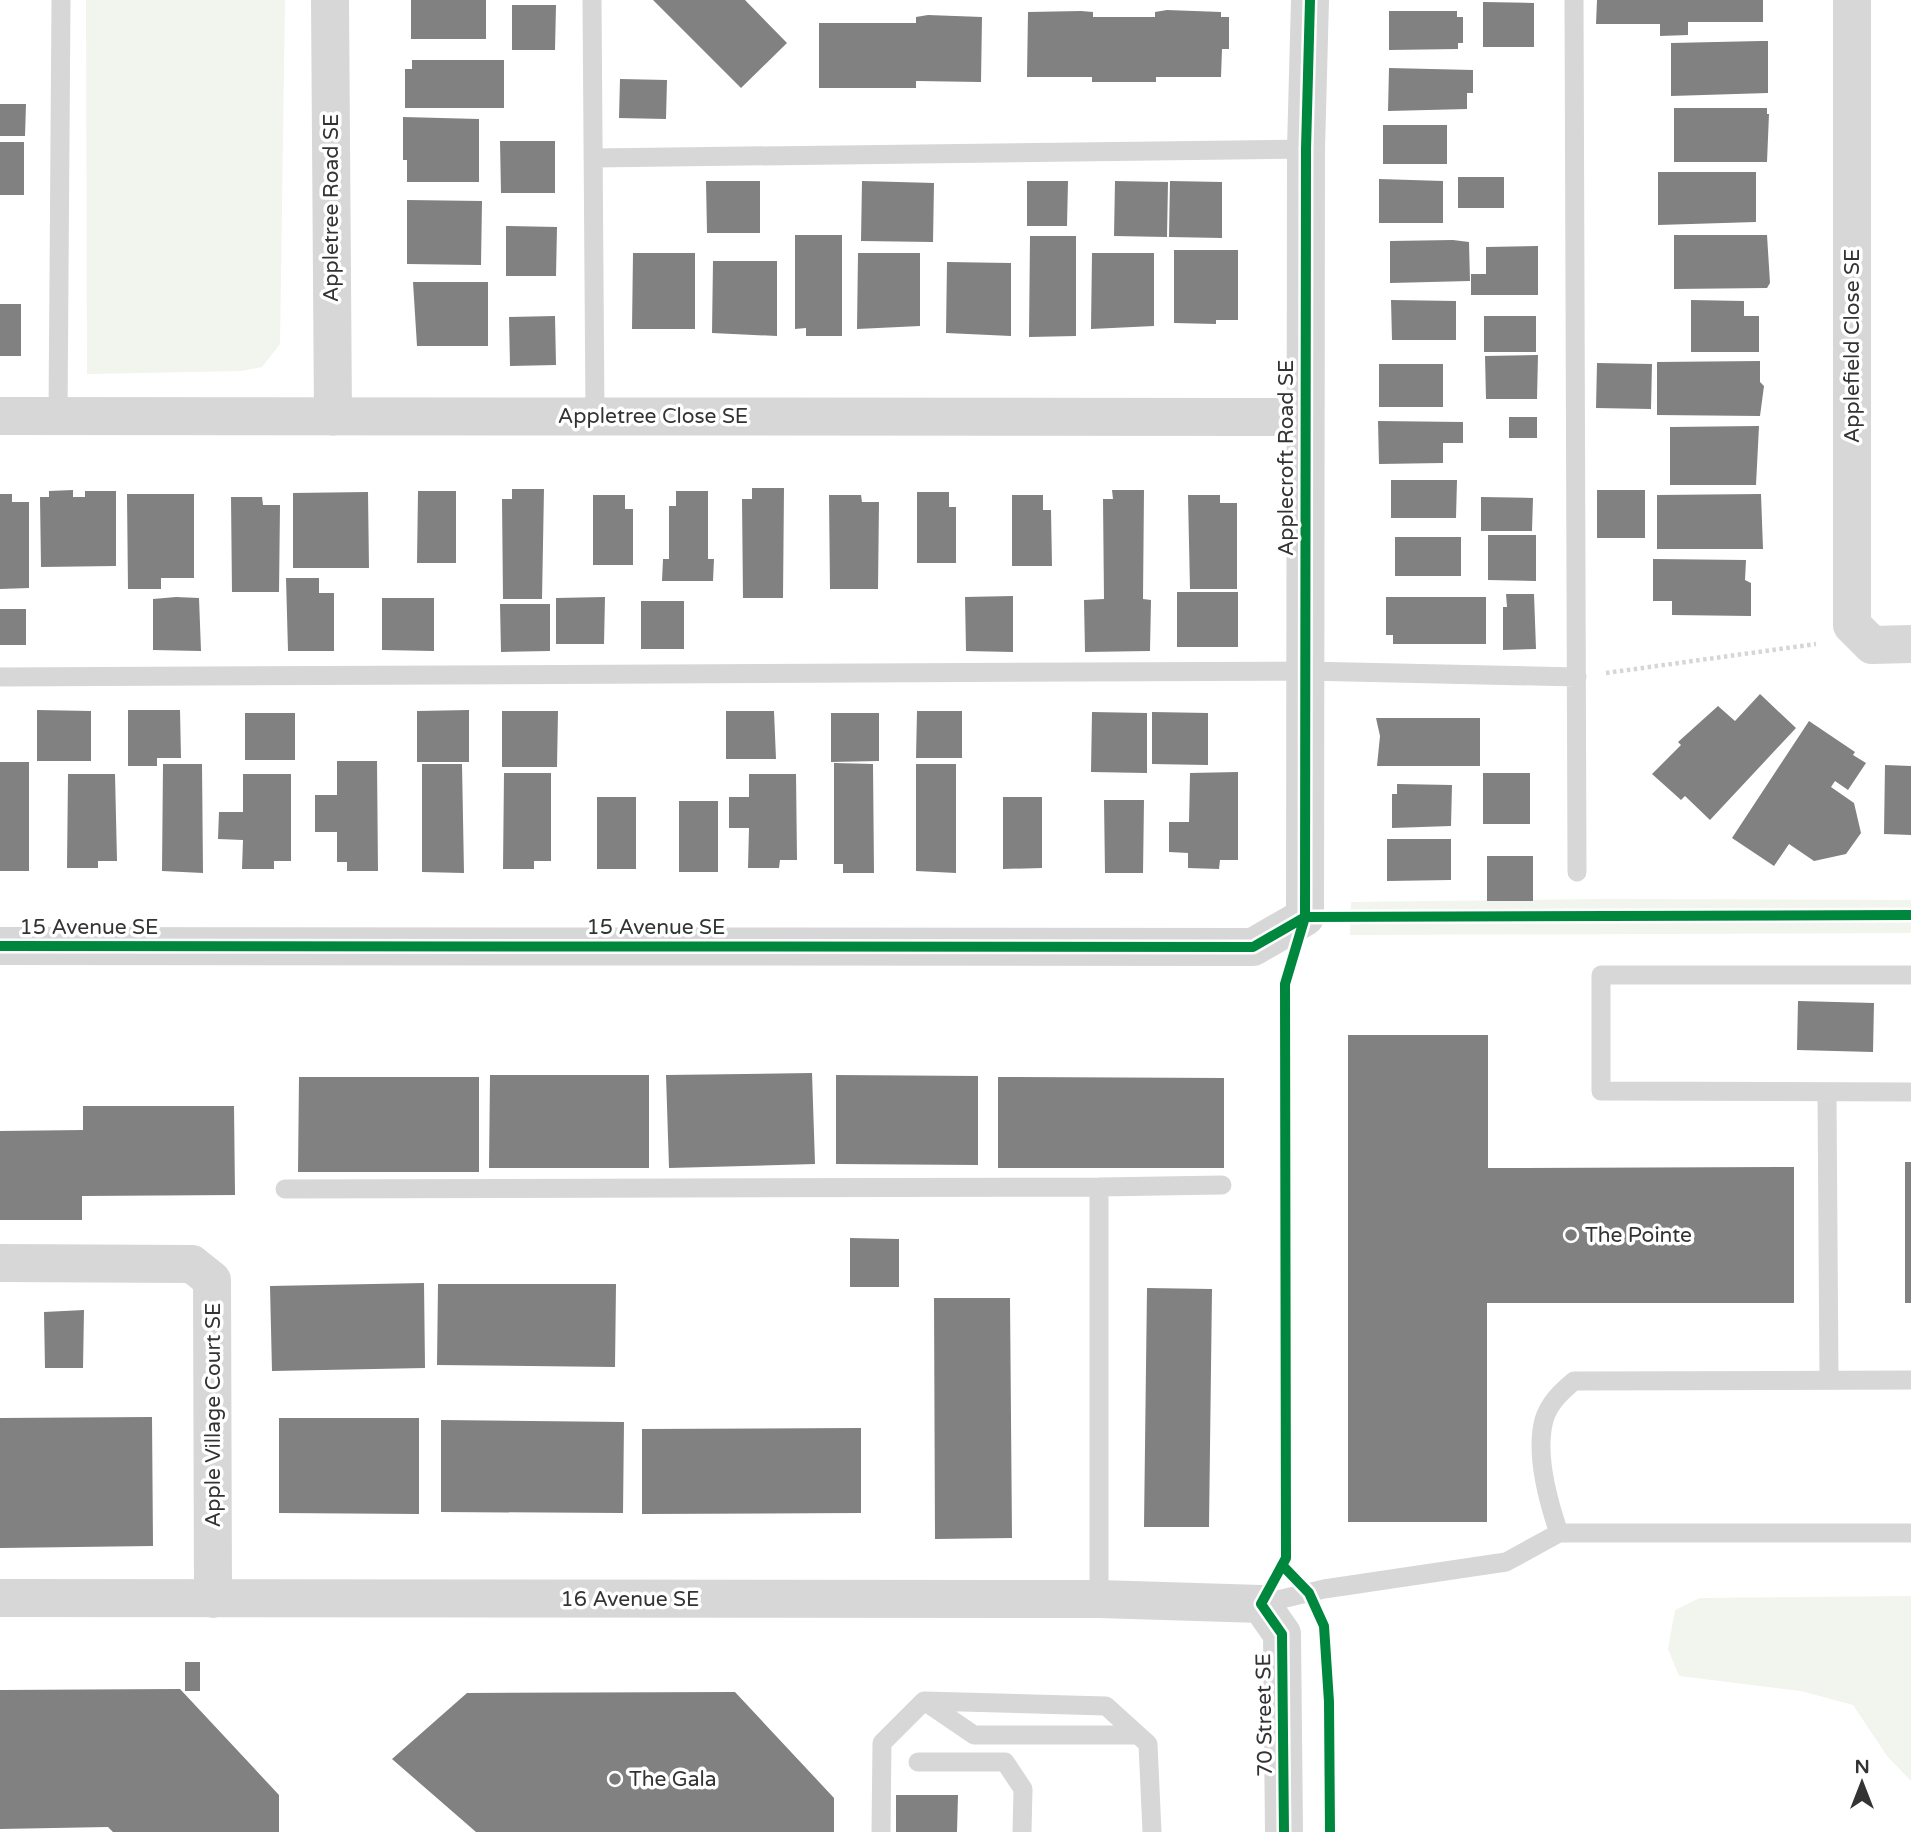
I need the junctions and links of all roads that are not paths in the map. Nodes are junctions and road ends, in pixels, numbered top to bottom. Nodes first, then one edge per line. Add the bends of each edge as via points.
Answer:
1 (61, 0) edge
2 (330, 0) edge
3 (592, 0) edge
4 (1310, 0) edge
5 (1574, 0) edge
6 (1852, 0) edge
7 (1306, 149) junction
8 (594, 158) junction
9 (0, 416) edge
10 (58, 416) junction
11 (333, 416) junction
12 (594, 416) junction
13 (1306, 417) junction
14 (1911, 644) edge
15 (1306, 671) junction
16 (0, 677) edge
17 (1577, 677) junction
18 (1577, 872) dead end
19 (1305, 917) joint
20 (0, 946) edge
21 (1911, 975) edge
22 (1911, 1092) edge
23 (1827, 1094) junction
24 (1222, 1185) dead end
25 (1099, 1187) junction
26 (285, 1189) dead end
27 (0, 1263) edge
28 (1829, 1380) junction
29 (1911, 1380) edge
30 (1559, 1533) junction
31 (1911, 1533) edge
32 (0, 1598) edge
33 (213, 1599) junction
34 (1099, 1599) junction
35 (1261, 1604) junction
36 (924, 1701) junction
37 (1138, 1735) junction
38 (919, 1762) dead end
39 (881, 1832) edge
40 (1022, 1832) edge
41 (1152, 1832) edge
42 (1284, 1832) edge

1 - 10 lane
2 - 11 street, Appletree Road SE
3 - 8 lane
4 - 7 street, Applecroft Road SE
5 - 17 lane
6 - 14 street, Applefield Close SE via 1852,625 1872,645
7 - 8 lane
7 - 13 street, Applecroft Road SE
8 - 12 lane
9 - 10 street, Appletree Close SE
10 - 11 street, Appletree Close SE
11 - 12 street, Appletree Close SE
12 - 13 street, Appletree Close SE
13 - 15 street, Applecroft Road SE
15 - 16 lane
15 - 17 lane
15 - 19 street, Applecroft Road SE
17 - 18 lane
19 - 20 street, 15 Avenue SE via 1253,947
21 - 23 lane via 1601,975 1601,1091
22 - 23 lane
23 - 28 lane
24 - 25 lane
25 - 26 lane
25 - 34 lane
27 - 33 street, Apple Village Court SE via 192,1264 212,1280
28 - 29 lane
28 - 30 lane via 1573,1381 1556,1396 1544,1420 1546,1496
30 - 31 lane
30 - 35 lane via 1506,1562 1324,1589
32 - 33 street, 16 Avenue SE
33 - 34 street, 16 Avenue SE
34 - 35 street, 16 Avenue SE
35 - 42 street, 70 Street SE via 1282,1633
36 - 37 lane via 974,1735
36 - 37 lane via 1106,1706
36 - 39 lane via 882,1743
37 - 41 lane via 1148,1744
38 - 40 lane via 1006,1762 1023,1789

